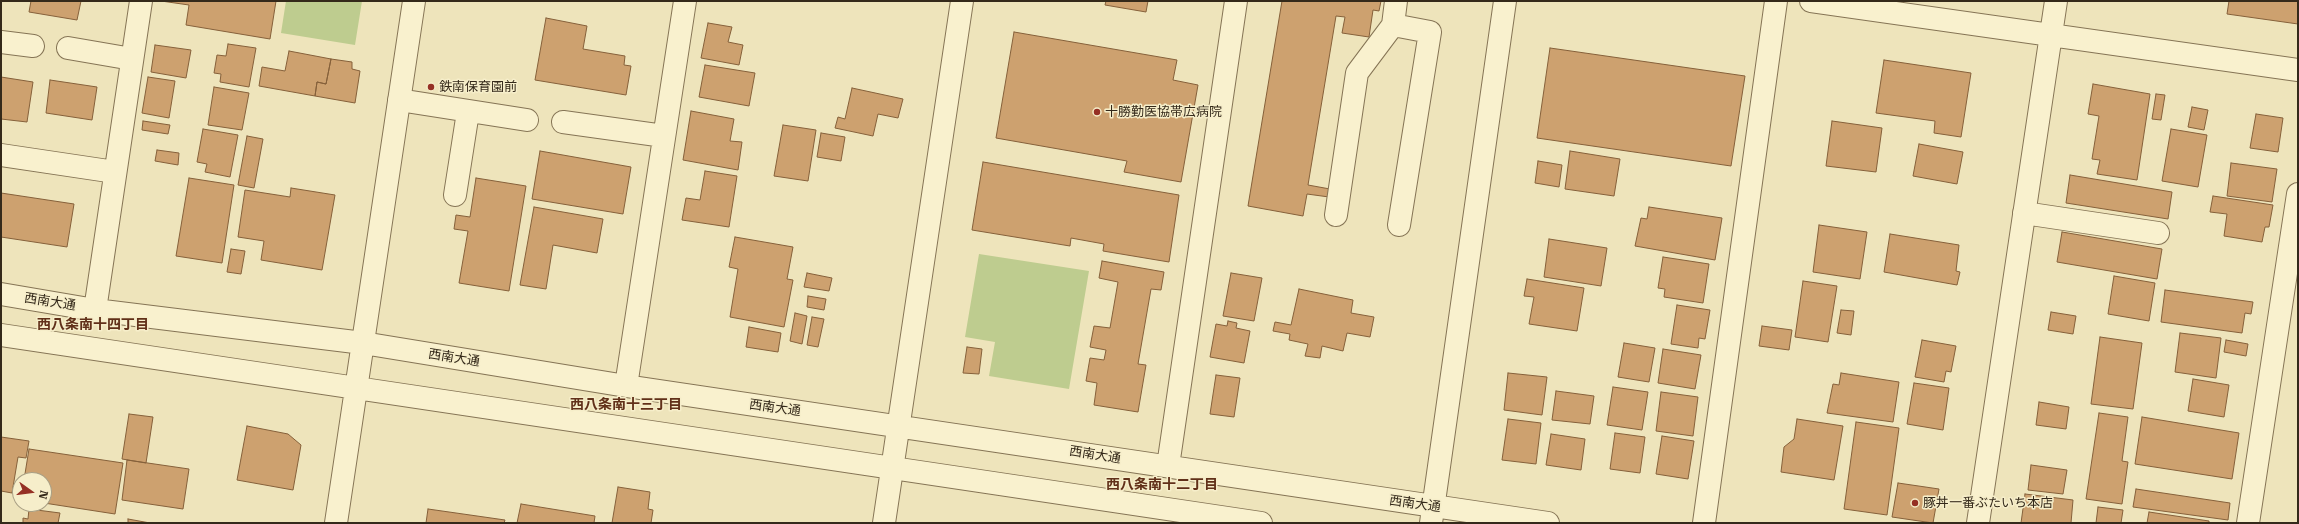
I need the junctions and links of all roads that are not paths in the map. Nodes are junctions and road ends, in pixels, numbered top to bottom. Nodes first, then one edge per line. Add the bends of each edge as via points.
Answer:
1 (141, 1) edge
2 (414, 1) edge
3 (685, 1) edge
4 (962, 1) edge
5 (1236, 1) edge
6 (1396, 1) edge
7 (1506, 1) edge
8 (1776, 1) edge
9 (1811, 1) edge
10 (2056, 1) edge
11 (1392, 25) junction
12 (2050, 36) junction
13 (1, 42) edge
14 (33, 46) dead end
15 (68, 48) dead end
16 (132, 59) junction
17 (2298, 70) edge
18 (399, 100) junction
19 (468, 112) junction
20 (528, 120) dead end
21 (562, 122) dead end
22 (664, 136) junction
23 (1, 155) edge
24 (115, 172) junction
25 (2298, 194) edge
26 (455, 195) dead end
27 (2024, 213) junction
28 (1336, 215) dead end
29 (1399, 225) dead end
30 (2158, 233) dead end
31 (1, 294) edge
32 (95, 310) junction
33 (1, 335) edge
34 (364, 343) junction
35 (626, 386) junction
36 (356, 387) junction
37 (898, 426) junction
38 (1168, 466) junction
39 (892, 469) junction
40 (1433, 515) edge
41 (336, 523) edge
42 (884, 523) edge
43 (1261, 523) edge
44 (1548, 523) edge
45 (1704, 523) edge
46 (1978, 523) edge
47 (2248, 523) edge

1 - 16 street
2 - 18 street
3 - 22 street
4 - 37 street
5 - 38 street
6 - 11 street
7 - 40 street
8 - 45 street
9 - 12 street
10 - 12 street
11 - 28 street via 1357,73
11 - 29 street via 1430,32
12 - 17 street
12 - 27 street
13 - 14 street
15 - 16 street
16 - 24 street
18 - 19 street
18 - 34 street
19 - 20 street
19 - 26 street
21 - 22 street
22 - 35 street
23 - 24 street
24 - 32 street
25 - 47 street
27 - 30 street
27 - 46 street
31 - 32 street, 西南大通
32 - 34 street, 西南大通
33 - 36 street
34 - 35 street, 西南大通
34 - 36 street
35 - 37 street, 西南大通
36 - 39 street
36 - 41 street
37 - 38 street, 西南大通
37 - 39 street
38 - 40 street, 西南大通
39 - 42 street
39 - 43 street
40 - 44 street, 西南大通

